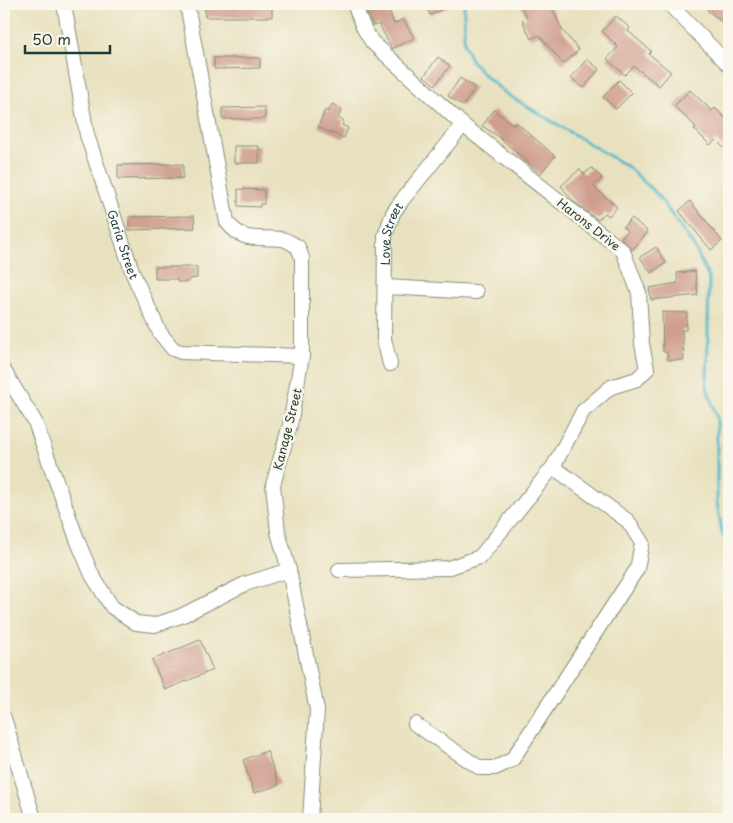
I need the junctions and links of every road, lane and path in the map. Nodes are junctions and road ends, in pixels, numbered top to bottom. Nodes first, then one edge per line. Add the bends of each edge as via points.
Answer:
1 (64, 4) edge
2 (187, 4) edge
3 (354, 4) edge
4 (669, 4) edge
5 (729, 65) edge
6 (463, 125) junction
7 (386, 287) junction
8 (476, 292) dead end
9 (302, 356) junction
10 (390, 364) dead end
11 (4, 371) edge
12 (553, 467) junction
13 (289, 570) junction
14 (339, 570) dead end
15 (4, 718) edge
16 (415, 724) dead end
17 (34, 819) edge
18 (310, 819) edge

1 - 9 street, Garia Street via 87,135 133,274 160,332 173,349 181,352
2 - 9 street, Kanage Street via 227,222 234,231 247,238 282,239 298,247 302,258
3 - 6 street, Harons Drive via 372,42
4 - 5 street
6 - 7 street, Love Street via 393,213 385,236
6 - 12 street, Harons Drive via 624,251 639,293 647,369 637,379 611,387 583,411
7 - 8 street
7 - 10 street, Love Street via 384,339
9 - 13 street, Kanage Street via 290,425 273,485 278,532
11 - 13 street via 35,422 78,542 92,575 112,607 136,623 155,625 246,584
12 - 14 street, Harons Drive via 480,558 448,568
12 - 16 street via 628,520 642,543 637,569 512,760 495,768 480,768
13 - 18 street, Kanage Street via 317,710
15 - 17 street

